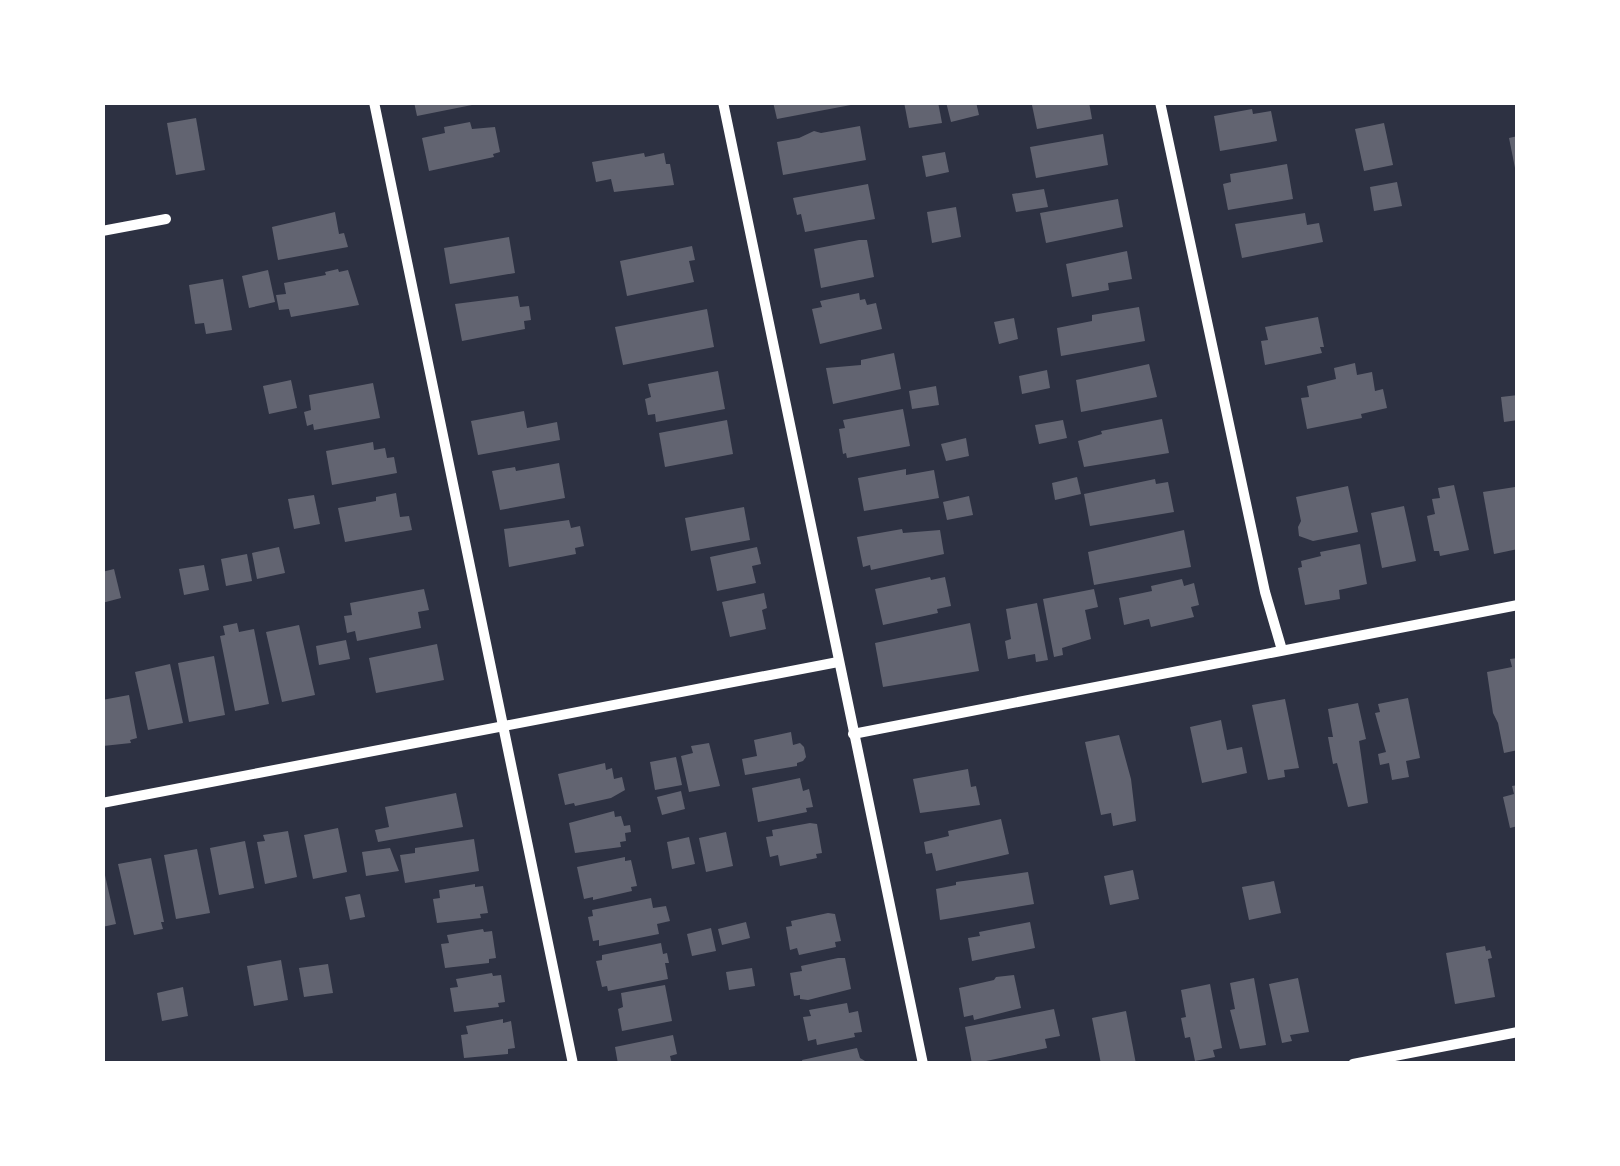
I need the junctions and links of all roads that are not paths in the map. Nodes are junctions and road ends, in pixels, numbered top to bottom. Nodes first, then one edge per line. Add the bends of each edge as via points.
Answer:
1 (374, 102) edge
2 (723, 102) edge
3 (1160, 102) edge
4 (166, 219) dead end
5 (102, 231) edge
6 (1518, 605) edge
7 (1282, 650) junction
8 (838, 662) junction
9 (504, 727) junction
10 (853, 734) junction
11 (102, 803) edge
12 (1518, 1032) edge
13 (573, 1064) edge
14 (923, 1064) edge
15 (1353, 1064) edge

1 - 9 street
2 - 8 street
3 - 7 street
4 - 5 street
6 - 7 street
7 - 10 street
8 - 9 street
8 - 10 street
9 - 11 street
9 - 13 street
10 - 14 street
12 - 15 street

